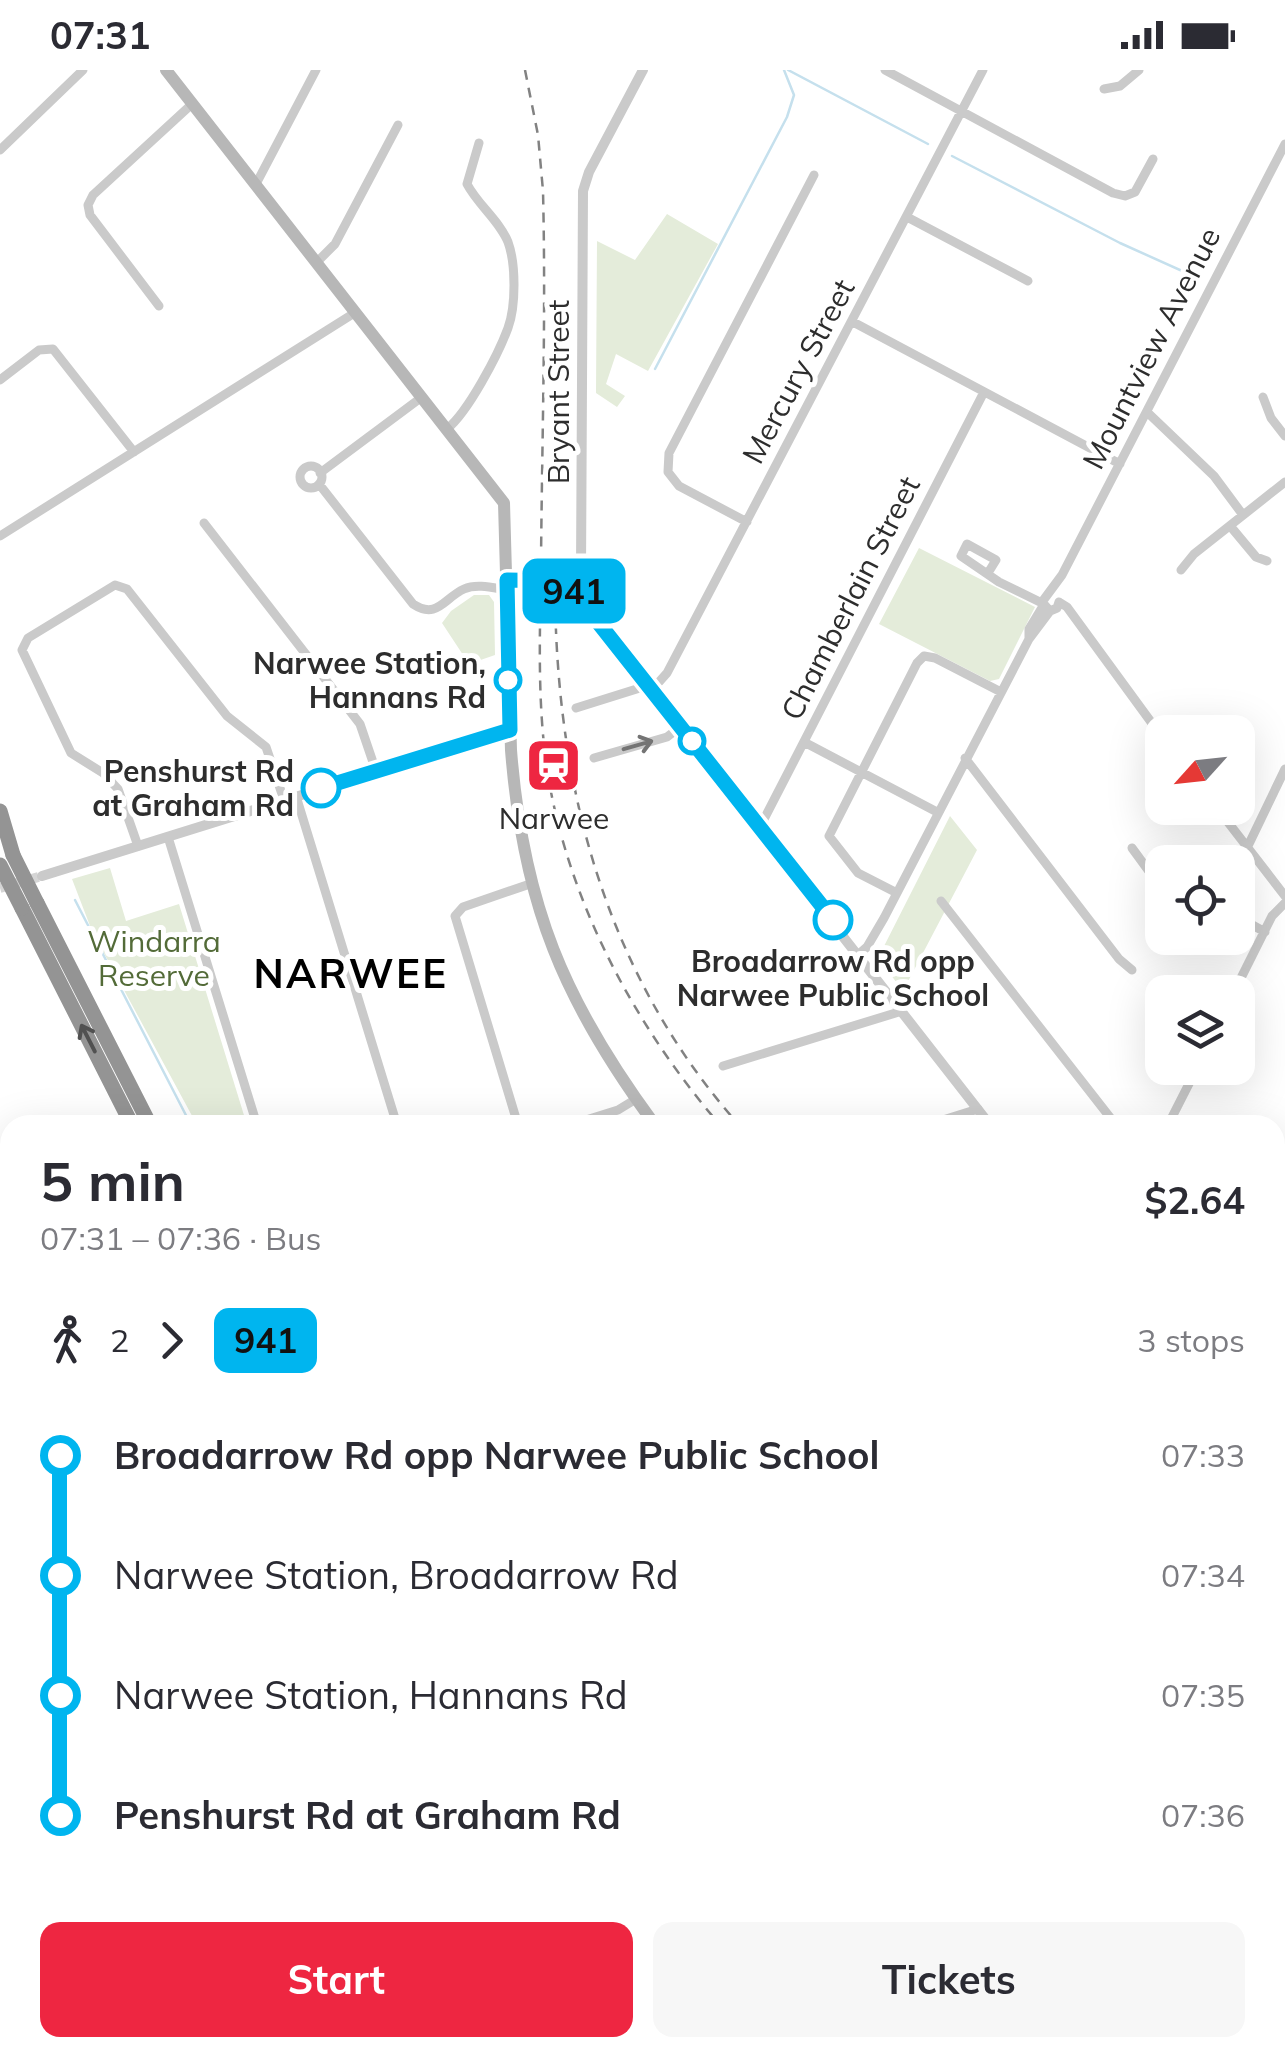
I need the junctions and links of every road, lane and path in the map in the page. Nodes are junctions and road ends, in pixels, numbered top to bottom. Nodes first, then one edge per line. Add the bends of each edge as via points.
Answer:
1 (83, 70) edge
2 (166, 70) edge
3 (316, 70) edge
4 (642, 70) edge
5 (885, 70) edge
6 (983, 70) edge
7 (1139, 70) edge
8 (1104, 90) dead end
9 (192, 104) junction
10 (961, 111) junction
11 (398, 125) dead end
12 (479, 143) dead end
13 (1285, 144) edge
14 (0, 150) edge
15 (1153, 159) dead end
16 (1276, 160) junction
17 (1285, 172) edge
18 (814, 175) dead end
19 (256, 184) junction
20 (906, 217) junction
21 (317, 262) junction
22 (1028, 281) dead end
23 (158, 306) dead end
24 (356, 312) junction
25 (853, 322) junction
26 (0, 380) edge
27 (984, 392) junction
28 (422, 397) junction
29 (1263, 397) dead end
30 (1147, 412) junction
31 (447, 429) junction
32 (1285, 436) edge
33 (134, 452) junction
34 (1120, 464) junction
35 (1285, 482) edge
36 (1243, 515) junction
37 (746, 522) junction
38 (204, 523) dead end
39 (1231, 527) junction
40 (0, 536) edge
41 (1267, 561) dead end
42 (1180, 570) dead end
43 (988, 573) dead end
44 (507, 585) junction
45 (574, 592) junction
46 (1051, 603) junction
47 (648, 686) junction
48 (1001, 692) junction
49 (576, 708) dead end
50 (1145, 715) edge
51 (680, 727) junction
52 (510, 730) junction
53 (804, 742) junction
54 (594, 758) dead end
55 (965, 758) junction
56 (1285, 768) edge
57 (376, 772) junction
58 (860, 772) junction
59 (290, 798) junction
60 (0, 810) edge
61 (937, 812) junction
62 (1230, 825) edge
63 (760, 827) junction
64 (0, 830) edge
65 (168, 837) junction
66 (1246, 845) edge
67 (1249, 845) edge
68 (138, 846) junction
69 (1132, 848) dead end
70 (1255, 858) edge
71 (6, 860) edge
72 (1145, 866) edge
73 (42, 876) tunnel mouth
74 (530, 884) junction
75 (896, 893) junction
76 (1285, 899) edge
77 (941, 900) dead end
78 (30, 906) junction
79 (1255, 927) edge
80 (1265, 932) junction
81 (858, 954) junction
82 (1132, 970) dead end
83 (1243, 975) edge
84 (902, 1011) junction
85 (723, 1066) dead end
86 (1188, 1085) edge
87 (636, 1099) junction
88 (978, 1110) junction
89 (127, 1115) edge
90 (145, 1115) edge
91 (254, 1115) edge
92 (394, 1115) edge
93 (515, 1115) edge
94 (602, 1115) edge
95 (648, 1115) edge
96 (961, 1115) edge
97 (982, 1115) edge
98 (1108, 1115) edge
99 (1173, 1115) edge

1 - 14 street
2 - 9 main road
3 - 19 street
4 - 45 street, Bryant Street via 583,192 581,572
5 - 10 street
6 - 10 street, Mercury Street
7 - 8 street
9 - 19 main road
9 - 23 street via 88,205
10 - 15 street via 1113,193 1135,192
10 - 20 street, Mercury Street
11 - 21 street via 335,244
12 - 31 street via 467,184 512,253 512,306 509,326 463,414
13 - 16 street, Mountview Avenue
16 - 17 street
16 - 30 street, Mountview Avenue
18 - 37 street via 668,453 668,472 679,486
19 - 21 main road
20 - 22 street
20 - 25 street, Mercury Street
21 - 24 main road
24 - 28 main road
24 - 33 street
25 - 27 street
25 - 37 street, Mercury Street
26 - 33 street via 39,350 53,350
27 - 34 street
27 - 53 street, Chamberlain Street
28 - 31 main road
28 - 44 street via 320,479 423,610 438,609 464,589
29 - 32 street
30 - 34 street, Mountview Avenue
30 - 36 street via 1214,476
31 - 44 main road via 506,510
33 - 40 street
34 - 46 street, Mountview Avenue
35 - 36 street
36 - 39 street
37 - 47 street, Mercury Street via 667,673
38 - 57 street via 360,724
39 - 41 street
39 - 42 street
43 - 46 street
44 - 45 street via 560,581
44 - 52 main road
45 - 47 street
46 - 48 street, Mountview Avenue via 1028,629
46 - 50 street via 1074,621
47 - 49 street
47 - 51 street
48 - 55 street, Mountview Avenue
48 - 58 street via 924,656
54 -> 51 street
51 - 63 street
52 - 57 street
52 - 74 main road
53 - 58 street
53 - 63 street, Chamberlain Street
55 - 61 street, Mountview Avenue
55 - 82 street
56 - 67 street
57 - 59 street
58 - 61 street
58 - 75 street via 829,836 858,872
59 - 65 street
59 - 68 street via 266,747 222,710 127,589 111,586 28,638 22,654 71,754 118,788
59 - 92 street
60 - 71 highway
61 - 75 street, Mountview Avenue
62 - 66 street
63 - 81 street
64 - 71 highway
65 - 68 street
65 - 91 street
68 - 73 street
69 - 72 street
70 - 76 street
71 - 78 highway, bridge
74 - 87 main road via 567,986
74 - 93 street via 463,907 455,916
75 - 81 street, Mountview Avenue
76 - 80 street
77 - 98 street
89 -> 78 highway
78 - 90 highway
79 - 80 street
80 - 83 street
81 - 84 street
84 - 85 street
84 - 88 street
86 - 99 street
87 - 94 street
87 - 95 main road
88 - 96 street
88 - 97 street

